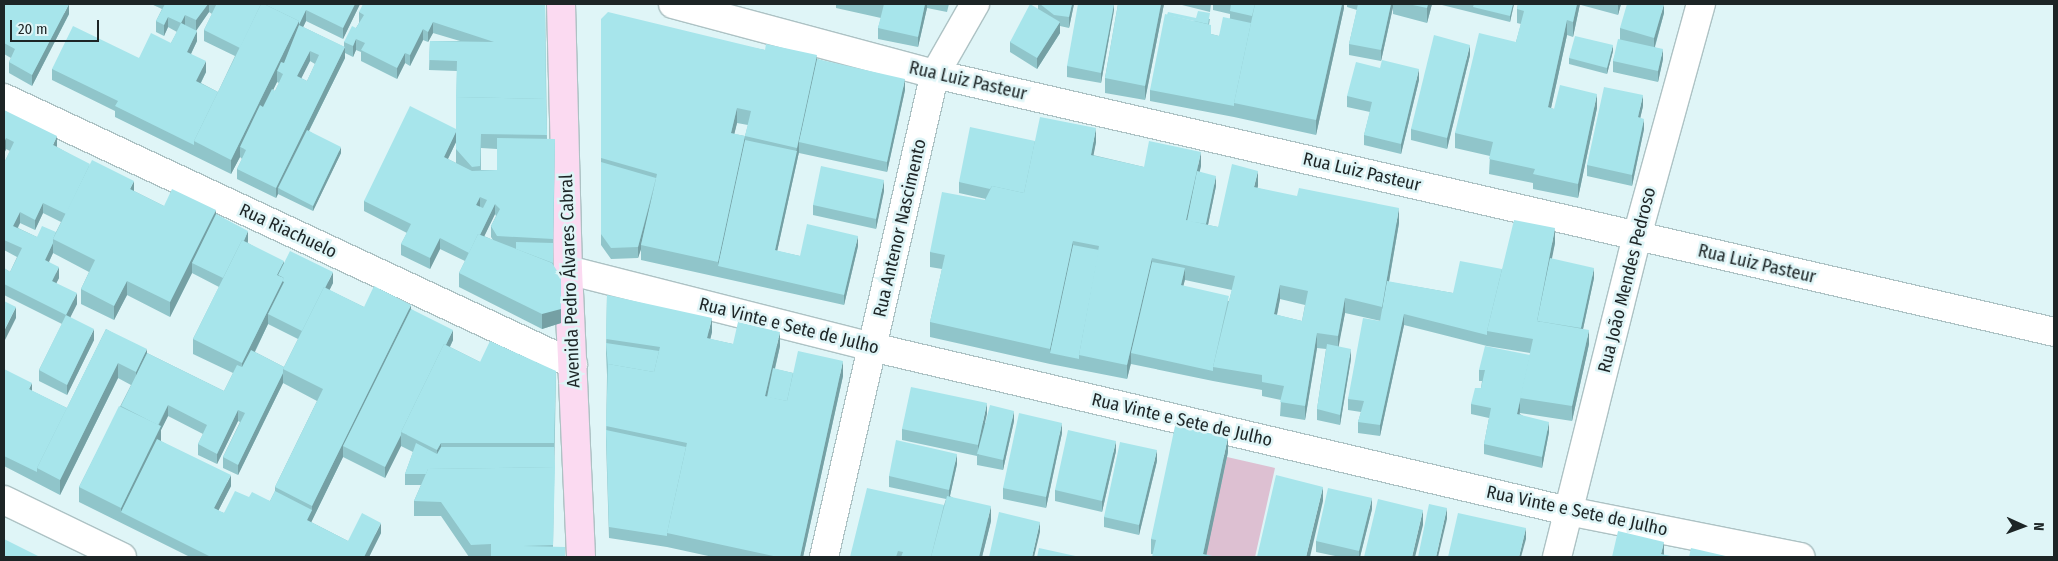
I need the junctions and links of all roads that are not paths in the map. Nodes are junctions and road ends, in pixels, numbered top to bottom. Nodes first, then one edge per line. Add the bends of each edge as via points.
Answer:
1 (561, 4) edge
2 (672, 4) edge
3 (975, 4) edge
4 (1700, 4) edge
5 (935, 74) junction
6 (4, 98) edge
7 (1637, 236) junction
8 (568, 270) junction
9 (2054, 332) edge
10 (872, 347) junction
11 (573, 364) junction
12 (4, 500) edge
13 (1568, 512) junction
14 (122, 557) edge
15 (581, 557) edge
16 (824, 557) edge
17 (1557, 557) edge
18 (1800, 557) edge

1 - 8 main road, Avenida Pedro Álvares Cabral
2 - 5 street, Rua Luiz Pasteur
3 - 5 street, Rua Antenor Nascimento
4 - 7 street, Rua João Mendes Pedroso
5 - 7 street, Rua Luiz Pasteur
5 - 10 street, Rua Antenor Nascimento
6 - 11 street, Rua Riachuelo
7 - 9 street, Rua Luiz Pasteur
7 - 13 street, Rua João Mendes Pedroso
8 - 10 street, Rua Vinte e Sete de Julho
8 - 11 main road, Avenida Pedro Álvares Cabral
10 - 13 street, Rua Vinte e Sete de Julho
10 - 16 street, Rua Antenor Nascimento
11 - 15 main road, Avenida Pedro Álvares Cabral
12 - 14 street
13 - 17 street, Rua João Mendes Pedroso
13 - 18 street, Rua Vinte e Sete de Julho

